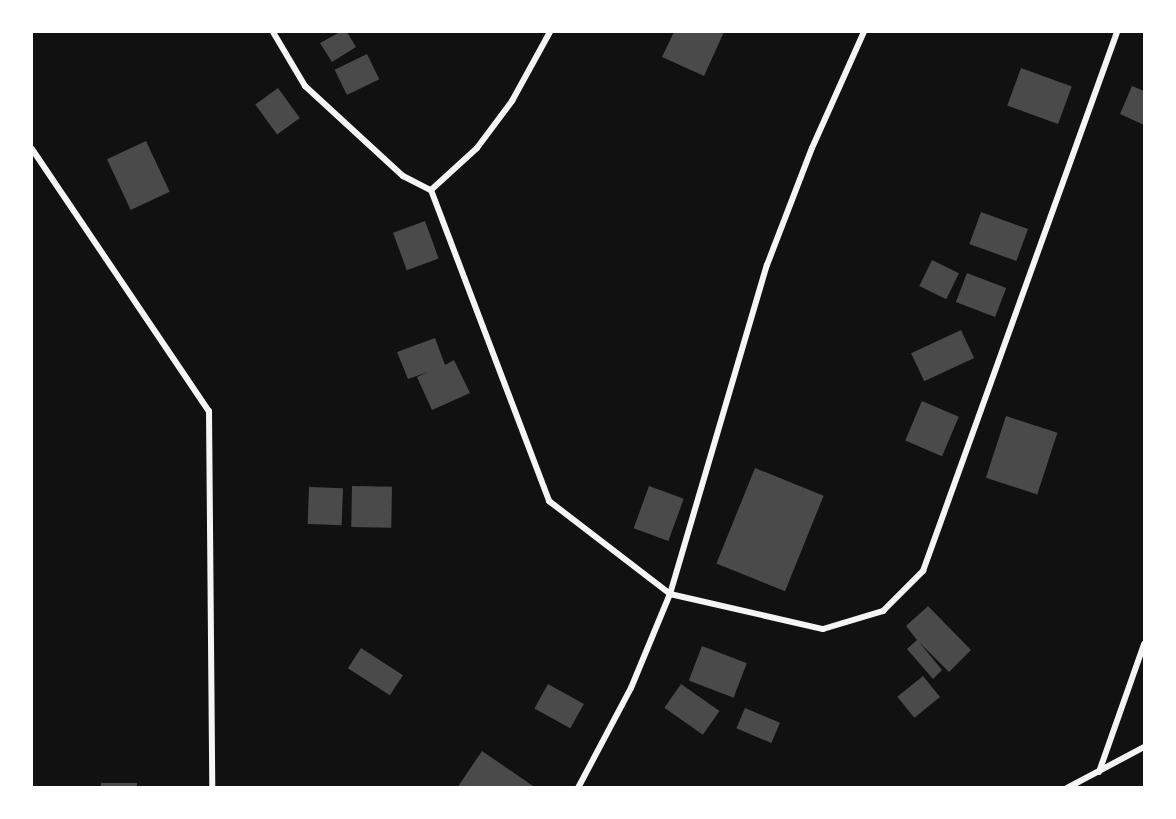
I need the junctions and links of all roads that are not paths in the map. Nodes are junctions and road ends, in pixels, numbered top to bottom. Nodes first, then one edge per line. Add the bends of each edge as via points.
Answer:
1 (273, 32) edge
2 (550, 32) edge
3 (864, 32) edge
4 (1117, 32) edge
5 (32, 149) edge
6 (34, 159) edge
7 (431, 190) junction
8 (670, 594) junction
9 (1144, 644) edge
10 (1144, 747) edge
11 (1098, 772) junction
12 (212, 788) edge
13 (578, 788) edge
14 (1067, 788) edge

1 - 7 street via 305,86 403,176
2 - 7 street via 512,101 477,148
3 - 8 street via 812,148 767,265
4 - 8 street via 923,571 883,612 823,629
5 - 6 street
6 - 12 street via 208,411
7 - 8 street via 549,501
8 - 13 street via 631,688
9 - 11 street
10 - 11 street
11 - 14 street

